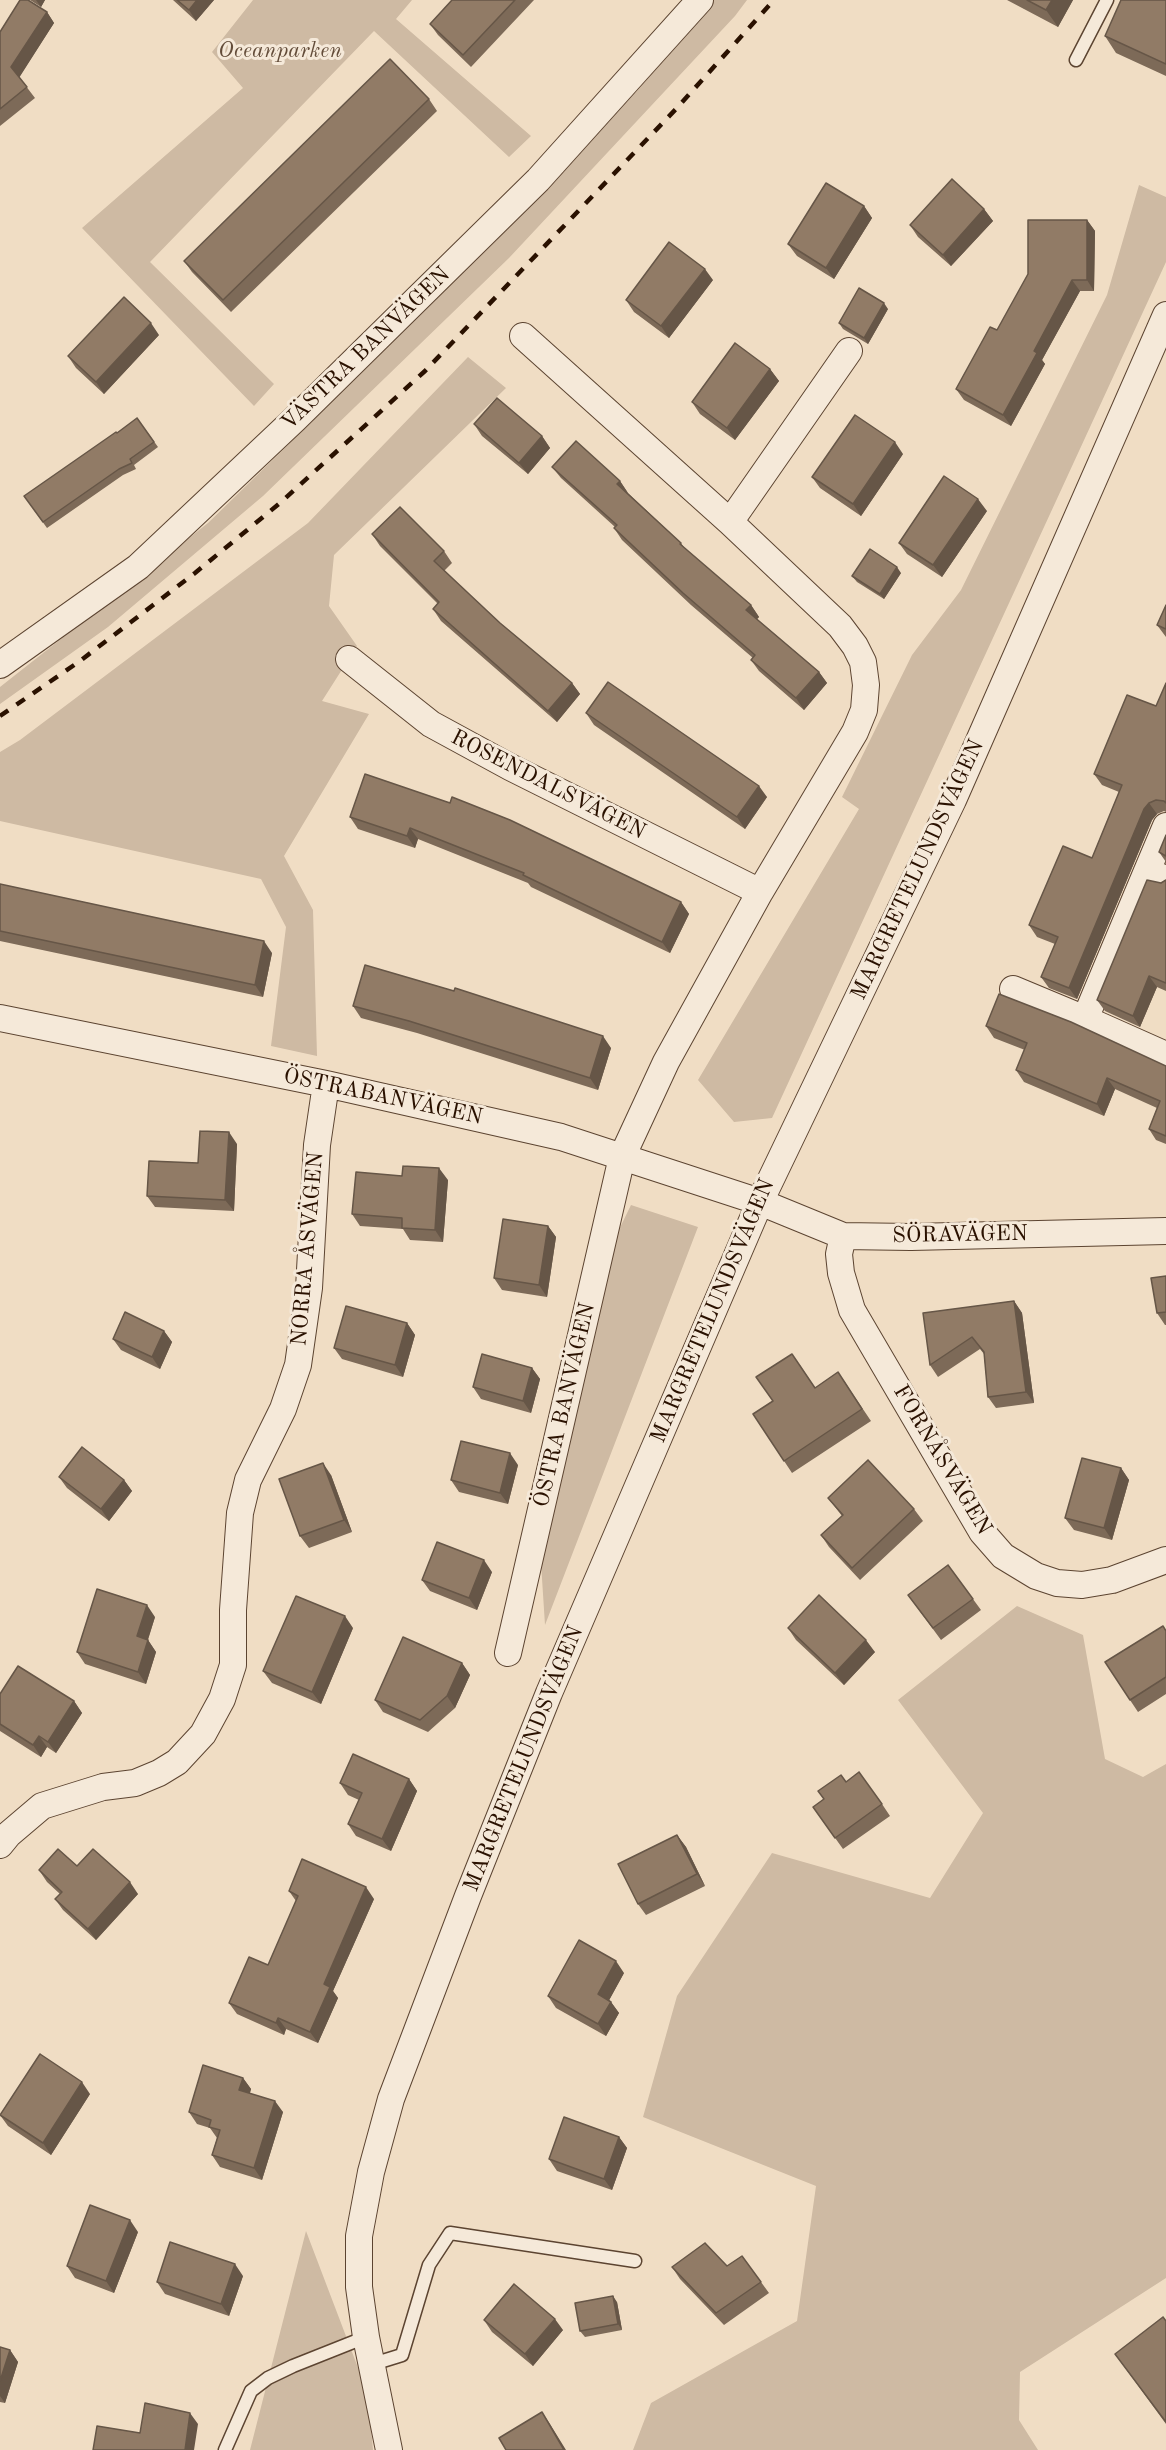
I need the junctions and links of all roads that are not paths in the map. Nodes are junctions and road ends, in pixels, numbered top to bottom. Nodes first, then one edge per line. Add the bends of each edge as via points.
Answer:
1 (700, 0) edge
2 (1107, 0) edge
3 (1076, 60) dead end
4 (1166, 315) edge
5 (523, 336) dead end
6 (849, 351) dead end
7 (730, 522) junction
8 (349, 659) dead end
9 (0, 665) edge
10 (1166, 826) edge
11 (1156, 875) edge
12 (760, 892) junction
13 (1013, 989) dead end
14 (0, 1018) edge
15 (1085, 1018) junction
16 (1166, 1055) edge
17 (326, 1084) junction
18 (622, 1157) junction
19 (760, 1202) junction
20 (1166, 1232) edge
21 (843, 1236) junction
22 (1166, 1560) edge
23 (508, 1653) dead end
24 (0, 1845) edge
25 (635, 2261) dead end
26 (366, 2337) junction
27 (373, 2364) junction
28 (225, 2450) edge
29 (389, 2450) edge

1 - 9 street, VÄSTRA BANVÄGEN via 538,180 295,419 138,567
2 - 3 lane
4 - 19 street, MARGRETELUNDSVÄGEN via 953,800
5 - 7 street
6 - 7 street
7 - 12 street via 840,626 863,662 866,685 864,710 855,732
8 - 12 street, ROSENDALSVÄGEN via 431,724
10 - 11 street
11 - 15 street
12 - 18 street via 666,1062
13 - 15 street
14 - 17 street, ÖSTRABANVÄGEN
15 - 16 street
17 - 18 street, ÖSTRABANVÄGEN via 561,1137
17 - 24 street, NORRA ÅSVÄGEN via 317,1145 309,1288 298,1365 284,1408 248,1480 240,1513 233,1665 222,1699 203,1734 177,1762 135,1783 103,1787 42,1806
18 - 19 street, ÖSTRABANVÄGEN
18 - 23 street, ÖSTRA BANVÄGEN
19 - 21 street, SÖRAVÄGEN
19 - 26 street, MARGRETELUNDSVÄGEN via 549,1693 391,2099 370,2172 359,2236 359,2287
20 - 21 street, SÖRAVÄGEN
21 - 22 street, FORNÅSVÄGEN via 839,1254 841,1273 852,1311 982,1532 1003,1556 1036,1576 1082,1585 1112,1580
25 - 27 lane via 450,2233 429,2265 402,2355
26 - 27 street, MARGRETELUNDSVÄGEN
26 - 28 lane via 293,2366 251,2391
27 - 29 street, MARGRETELUNDSVÄGEN

